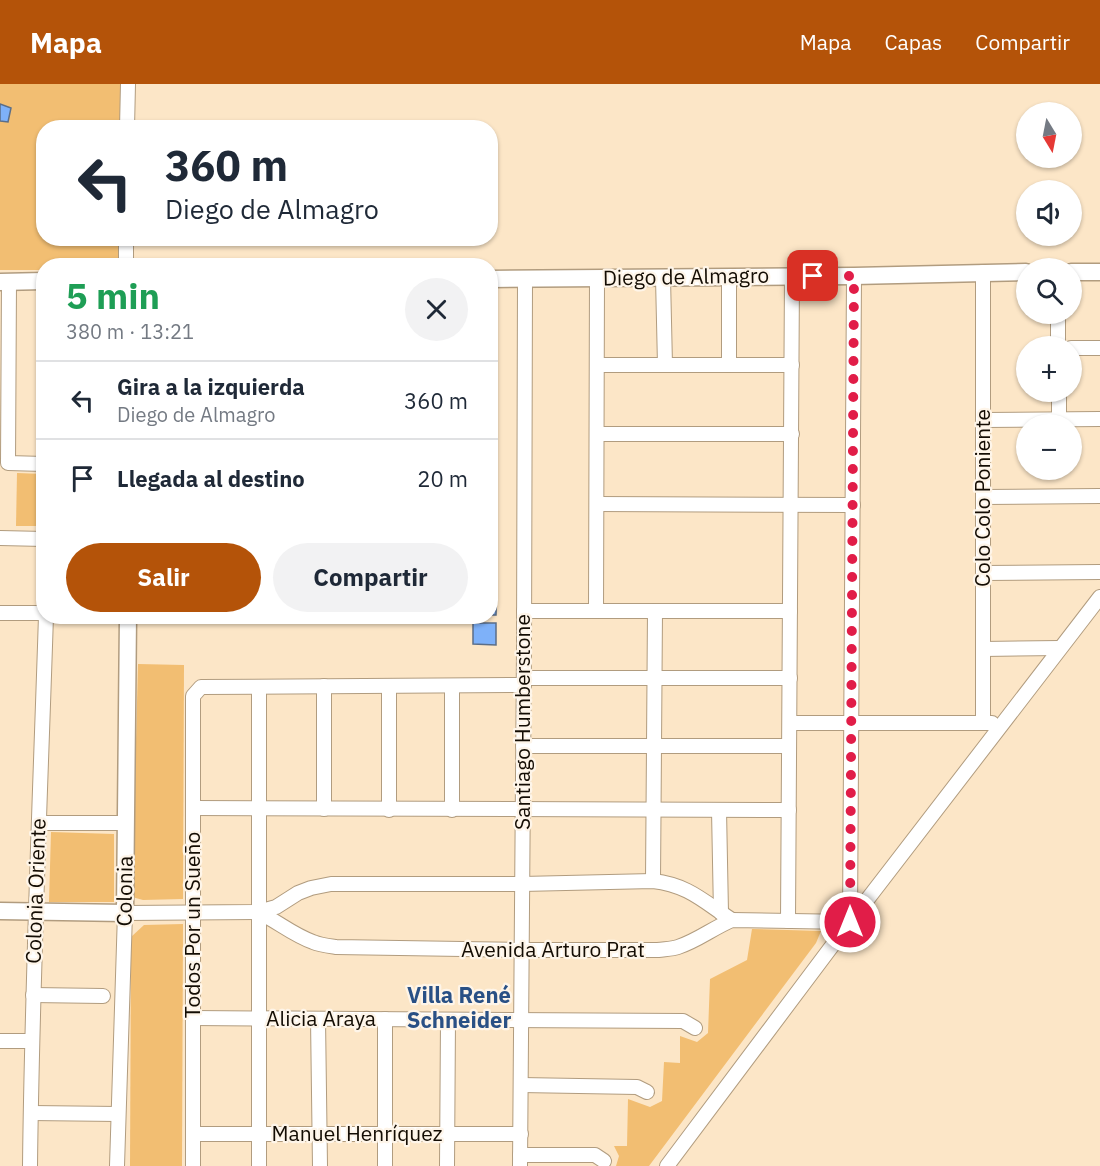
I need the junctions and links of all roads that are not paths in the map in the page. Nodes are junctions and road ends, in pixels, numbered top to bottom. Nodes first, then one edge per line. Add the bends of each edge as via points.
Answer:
1 (128, 84) edge
2 (127, 120) edge
3 (983, 272) junction
4 (1016, 272) edge
5 (1082, 272) edge
6 (1100, 272) edge
7 (792, 276) junction
8 (854, 276) junction
9 (729, 277) junction
10 (597, 278) junction
11 (663, 278) junction
12 (498, 279) edge
13 (525, 279) junction
14 (36, 281) edge
15 (5, 282) edge
16 (1082, 348) edge
17 (1100, 348) edge
18 (598, 364) junction
19 (665, 364) junction
20 (729, 364) junction
21 (792, 364) junction
22 (1082, 419) edge
23 (1100, 419) edge
24 (984, 420) junction
25 (1016, 420) edge
26 (597, 434) junction
27 (792, 434) junction
28 (36, 464) edge
29 (1100, 496) edge
30 (983, 497) junction
31 (597, 504) junction
32 (791, 505) junction
33 (853, 505) junction
34 (0, 538) edge
35 (36, 539) edge
36 (1100, 572) edge
37 (983, 573) junction
38 (1100, 597) edge
39 (524, 611) junction
40 (597, 611) junction
41 (655, 611) junction
42 (790, 611) junction
43 (0, 613) edge
44 (36, 615) edge
45 (45, 624) edge
46 (128, 624) edge
47 (1060, 648) junction
48 (983, 649) junction
49 (654, 678) junction
50 (790, 678) junction
51 (524, 682) junction
52 (324, 686) junction
53 (389, 686) junction
54 (452, 686) junction
55 (259, 687) junction
56 (790, 723) junction
57 (851, 723) junction
58 (983, 723) junction
59 (1003, 723) junction
60 (524, 746) junction
61 (654, 746) junction
62 (789, 746) junction
63 (193, 808) junction
64 (259, 809) junction
65 (324, 809) junction
66 (389, 810) junction
67 (452, 810) junction
68 (523, 810) junction
69 (653, 810) junction
70 (719, 810) junction
71 (789, 810) junction
72 (39, 823) junction
73 (126, 823) junction
74 (653, 881) junction
75 (522, 884) junction
76 (0, 911) edge
77 (35, 912) junction
78 (258, 912) junction
79 (125, 913) junction
80 (193, 913) junction
81 (726, 917) junction
82 (788, 921) junction
83 (850, 922) junction
84 (522, 950) junction
85 (33, 995) junction
86 (103, 996) dead end
87 (193, 1018) junction
88 (259, 1019) junction
89 (318, 1019) junction
90 (385, 1019) junction
91 (448, 1020) junction
92 (521, 1020) junction
93 (695, 1028) dead end
94 (0, 1041) edge
95 (32, 1041) junction
96 (521, 1085) junction
97 (647, 1092) dead end
98 (31, 1113) junction
99 (118, 1114) junction
100 (193, 1134) junction
101 (259, 1134) junction
102 (320, 1134) junction
103 (385, 1134) junction
104 (447, 1134) junction
105 (520, 1134) junction
106 (520, 1161) edge
107 (604, 1161) dead end
108 (30, 1166) edge
109 (117, 1166) edge
110 (193, 1166) edge
111 (259, 1166) edge
112 (320, 1166) edge
113 (386, 1166) edge
114 (447, 1166) edge
115 (667, 1166) edge

1 - 2 street
3 - 4 street, Diego de Almagro
3 - 8 street, Diego de Almagro
3 - 24 street, Colo Colo Poniente
5 - 6 street
7 - 8 street, Diego de Almagro
7 - 9 street, Diego de Almagro
7 - 21 street
8 - 33 street
9 - 11 street, Diego de Almagro
9 - 20 street
10 - 11 street, Diego de Almagro
10 - 13 street, Diego de Almagro
10 - 18 street
11 - 19 street
12 - 13 street, Diego de Almagro
13 - 39 street, Santiago Humberstone
14 - 15 street
15 - 28 street via 8,463
16 - 17 street
18 - 19 street
18 - 26 street
19 - 20 street
20 - 21 street
21 - 27 street
22 - 23 street
24 - 25 street
24 - 30 street, Colo Colo Poniente
26 - 27 street
26 - 31 street
27 - 32 street
29 - 30 street
30 - 37 street, Colo Colo Poniente
31 - 32 street
31 - 40 street
32 - 33 street
32 - 42 street
33 - 57 street
34 - 35 street
36 - 37 street
37 - 48 street, Colo Colo Poniente
38 - 47 street
39 - 40 street
39 - 51 street, Santiago Humberstone
40 - 41 street
41 - 42 street
41 - 49 street
42 - 50 street
43 - 44 street
45 - 72 street, Colonia Oriente
46 - 73 street, Colonia
47 - 48 street
47 - 59 street
48 - 58 street, Colo Colo Poniente
49 - 50 street
49 - 51 street
49 - 61 street
50 - 56 street
51 - 54 street
51 - 60 street, Santiago Humberstone
52 - 53 street
52 - 55 street
52 - 65 street
53 - 54 street
53 - 66 street
54 - 67 street
55 - 63 street, Todos Por un Sueño via 201,687 193,696
55 - 64 street
56 - 57 street
56 - 62 street
57 - 58 street
57 - 83 street
58 - 59 street
59 - 83 street
60 - 61 street
60 - 68 street, Santiago Humberstone
61 - 62 street
61 - 69 street
62 - 71 street
63 - 64 street
63 - 80 street, Todos Por un Sueño
64 - 65 street
64 - 78 street
65 - 66 street
66 - 67 street
67 - 68 street
68 - 69 street
68 - 75 street, Santiago Humberstone
69 - 70 street
69 - 74 street
70 - 71 street
70 - 81 street
71 - 82 street
72 - 73 street
72 - 77 street, Colonia Oriente
73 - 79 street, Colonia
74 - 75 street
74 - 81 street via 688,890
75 - 78 street via 331,884 311,888
75 - 84 street, Santiago Humberstone
76 - 77 street
77 - 79 street
77 - 85 street, Colonia Oriente
78 - 80 street
78 - 84 street, Avenida Arturo Prat via 313,942 336,947
78 - 88 street
79 - 80 street
79 - 99 street, Colonia
80 - 87 street, Todos Por un Sueño
81 - 82 street, Avenida Arturo Prat
81 - 84 street, Avenida Arturo Prat via 698,938 658,951
82 - 83 street, Avenida Arturo Prat
83 - 115 street
84 - 92 street, Santiago Humberstone
85 - 86 street
85 - 95 street, Colonia Oriente
87 - 88 street, Alicia Araya
87 - 100 street, Todos Por un Sueño
88 - 89 street, Alicia Araya
88 - 101 street
89 - 90 street, Alicia Araya
89 - 102 street
90 - 91 street, Alicia Araya
90 - 103 street
91 - 92 street, Alicia Araya
91 - 104 street
92 - 93 street, Alicia Araya via 683,1022
92 - 96 street, Santiago Humberstone
94 - 95 street
95 - 98 street, Colonia Oriente
96 - 97 street via 637,1087
96 - 105 street, Santiago Humberstone
98 - 99 street
98 - 108 street, Colonia Oriente
99 - 109 street, Colonia
100 - 101 street, Manuel Henríquez
100 - 110 street, Todos Por un Sueño
101 - 102 street, Manuel Henríquez
101 - 111 street
102 - 103 street, Manuel Henríquez
102 - 112 street
103 - 104 street, Manuel Henríquez
103 - 113 street
104 - 105 street, Manuel Henríquez
104 - 114 street
105 - 106 street, Santiago Humberstone
106 - 107 street via 595,1155

